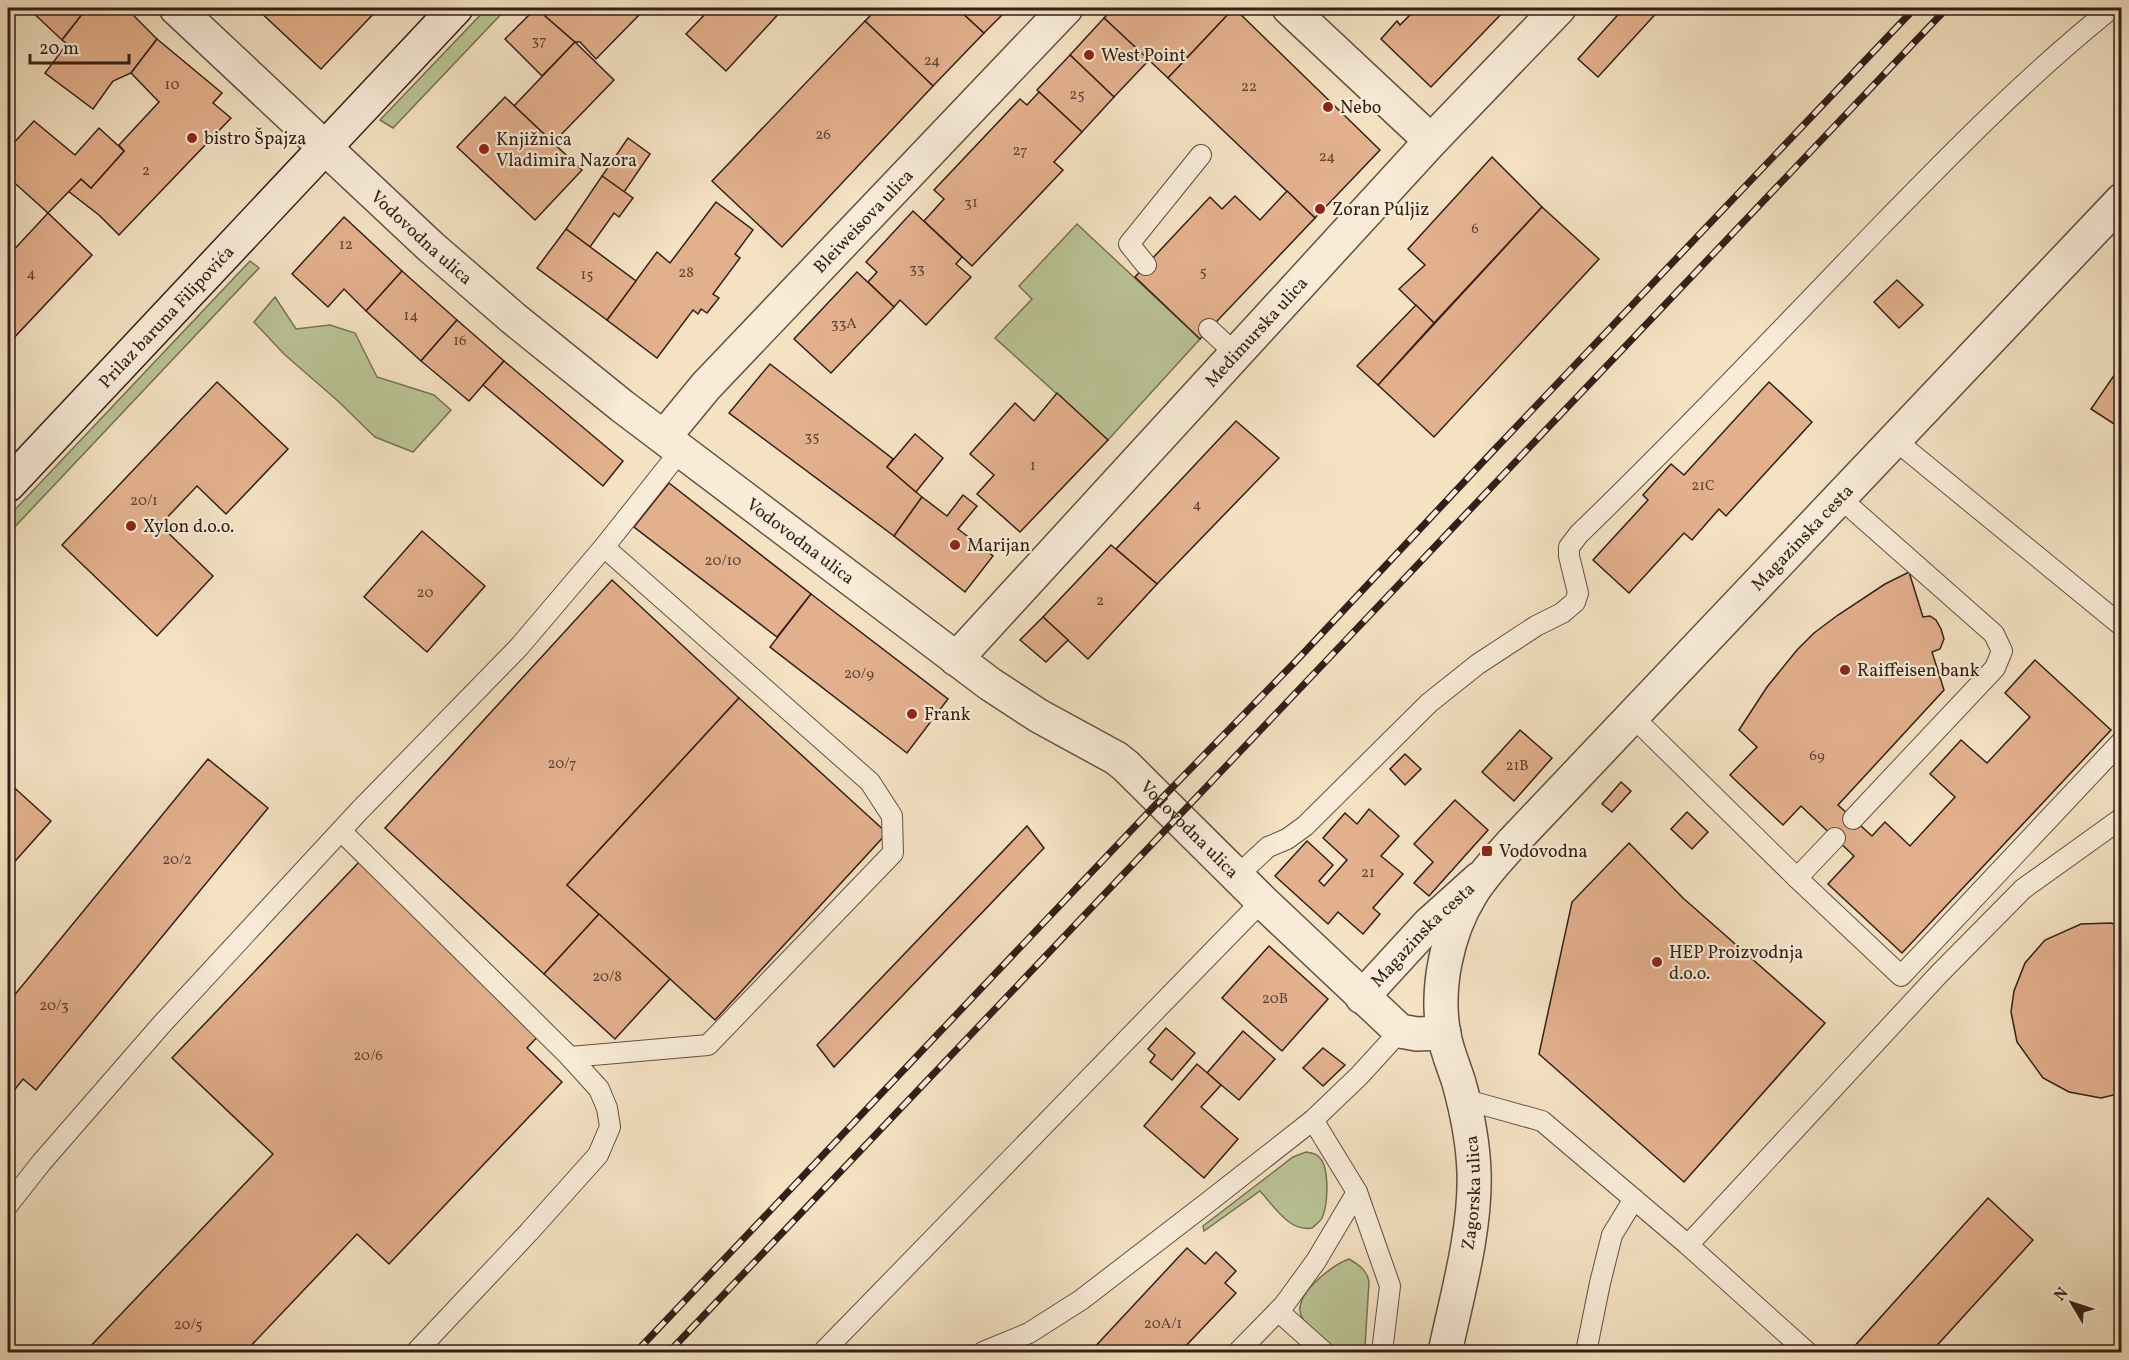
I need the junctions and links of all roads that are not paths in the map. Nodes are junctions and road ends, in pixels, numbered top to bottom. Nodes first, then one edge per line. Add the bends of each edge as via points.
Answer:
1 (176, 8) edge
2 (456, 8) edge
3 (1066, 8) edge
4 (1289, 8) edge
5 (1559, 8) edge
6 (2112, 8) edge
7 (1431, 141) junction
8 (324, 147) junction
9 (1201, 155) dead end
10 (2121, 200) edge
11 (1146, 265) dead end
12 (1209, 329) dead end
13 (1236, 354) junction
14 (1895, 440) junction
15 (672, 444) junction
16 (8, 485) edge
17 (1840, 498) junction
18 (604, 548) junction
19 (2121, 626) edge
20 (956, 659) junction
21 (1632, 716) junction
22 (2121, 742) edge
23 (2121, 818) edge
24 (1853, 819) dead end
25 (341, 831) junction
26 (1835, 838) dead end
27 (1484, 875) junction
28 (1237, 876) junction
29 (1797, 878) junction
30 (1262, 901) junction
31 (1362, 997) junction
32 (1400, 1031) junction
33 (1444, 1033) junction
34 (570, 1057) junction
35 (1463, 1099) junction
36 (1312, 1120) junction
37 (1357, 1192) junction
38 (1634, 1199) junction
39 (8, 1205) edge
40 (1688, 1245) junction
41 (1278, 1311) junction
42 (991, 1351) edge
43 (416, 1353) edge
44 (823, 1353) edge
45 (1238, 1353) edge
46 (1324, 1353) edge
47 (1382, 1353) edge
48 (1445, 1353) edge
49 (1586, 1353) edge
50 (1807, 1353) edge

1 - 8 street, Vodovodna ulica
2 - 8 street, Prilaz baruna Filipovića
3 - 15 street, Bleiweisova ulica via 706,386
4 - 7 street
5 - 7 street, Međimurska ulica
6 - 28 lane via 2060,49 1977,127 1661,455 1579,534 1569,547 1578,593 1575,602 1478,664 1429,703 1305,826 1268,847
7 - 13 street, Međimurska ulica
8 - 15 street, Vodovodna ulica via 505,311
8 - 16 street, Prilaz baruna Filipovića
9 - 11 lane via 1129,244
10 - 14 street, Magazinska cesta
12 - 13 lane
13 - 20 street, Međimurska ulica
14 - 17 street, Magazinska cesta
14 - 19 lane
15 - 18 lane
15 - 20 street, Vodovodna ulica
17 - 21 street, Magazinska cesta
17 - 24 lane via 1994,634 2001,651 1995,668
18 - 25 lane via 519,647
18 - 34 lane via 870,782 892,816 893,853 708,1045
20 - 28 street, Vodovodna ulica via 1031,711 1116,758
21 - 27 street, Magazinska cesta
21 - 29 lane
22 - 29 lane via 1901,976
23 - 40 lane via 2023,889
25 - 34 lane
25 - 39 lane via 162,1024
26 - 29 lane
27 - 31 street, Magazinska cesta via 1429,924
27 - 33 street, Magazinska cesta via 1470,894 1449,944 1443,981
28 - 30 street, Vodovodna ulica
30 - 31 street, Vodovodna ulica
30 - 44 lane
31 - 32 street, Vodovodna ulica
32 - 33 street
32 - 36 lane
33 - 35 street, Zagorska ulica
34 - 43 lane via 599,1089 607,1108 610,1127 598,1155
35 - 38 lane via 1542,1121
35 - 48 street, Zagorska ulica via 1473,1150 1473,1203
36 - 37 lane
36 - 42 lane via 1081,1300 1029,1333
37 - 41 lane via 1316,1261
37 - 47 lane via 1390,1286
38 - 40 lane
38 - 49 lane via 1612,1235
40 - 50 lane
41 - 45 lane
41 - 46 lane

